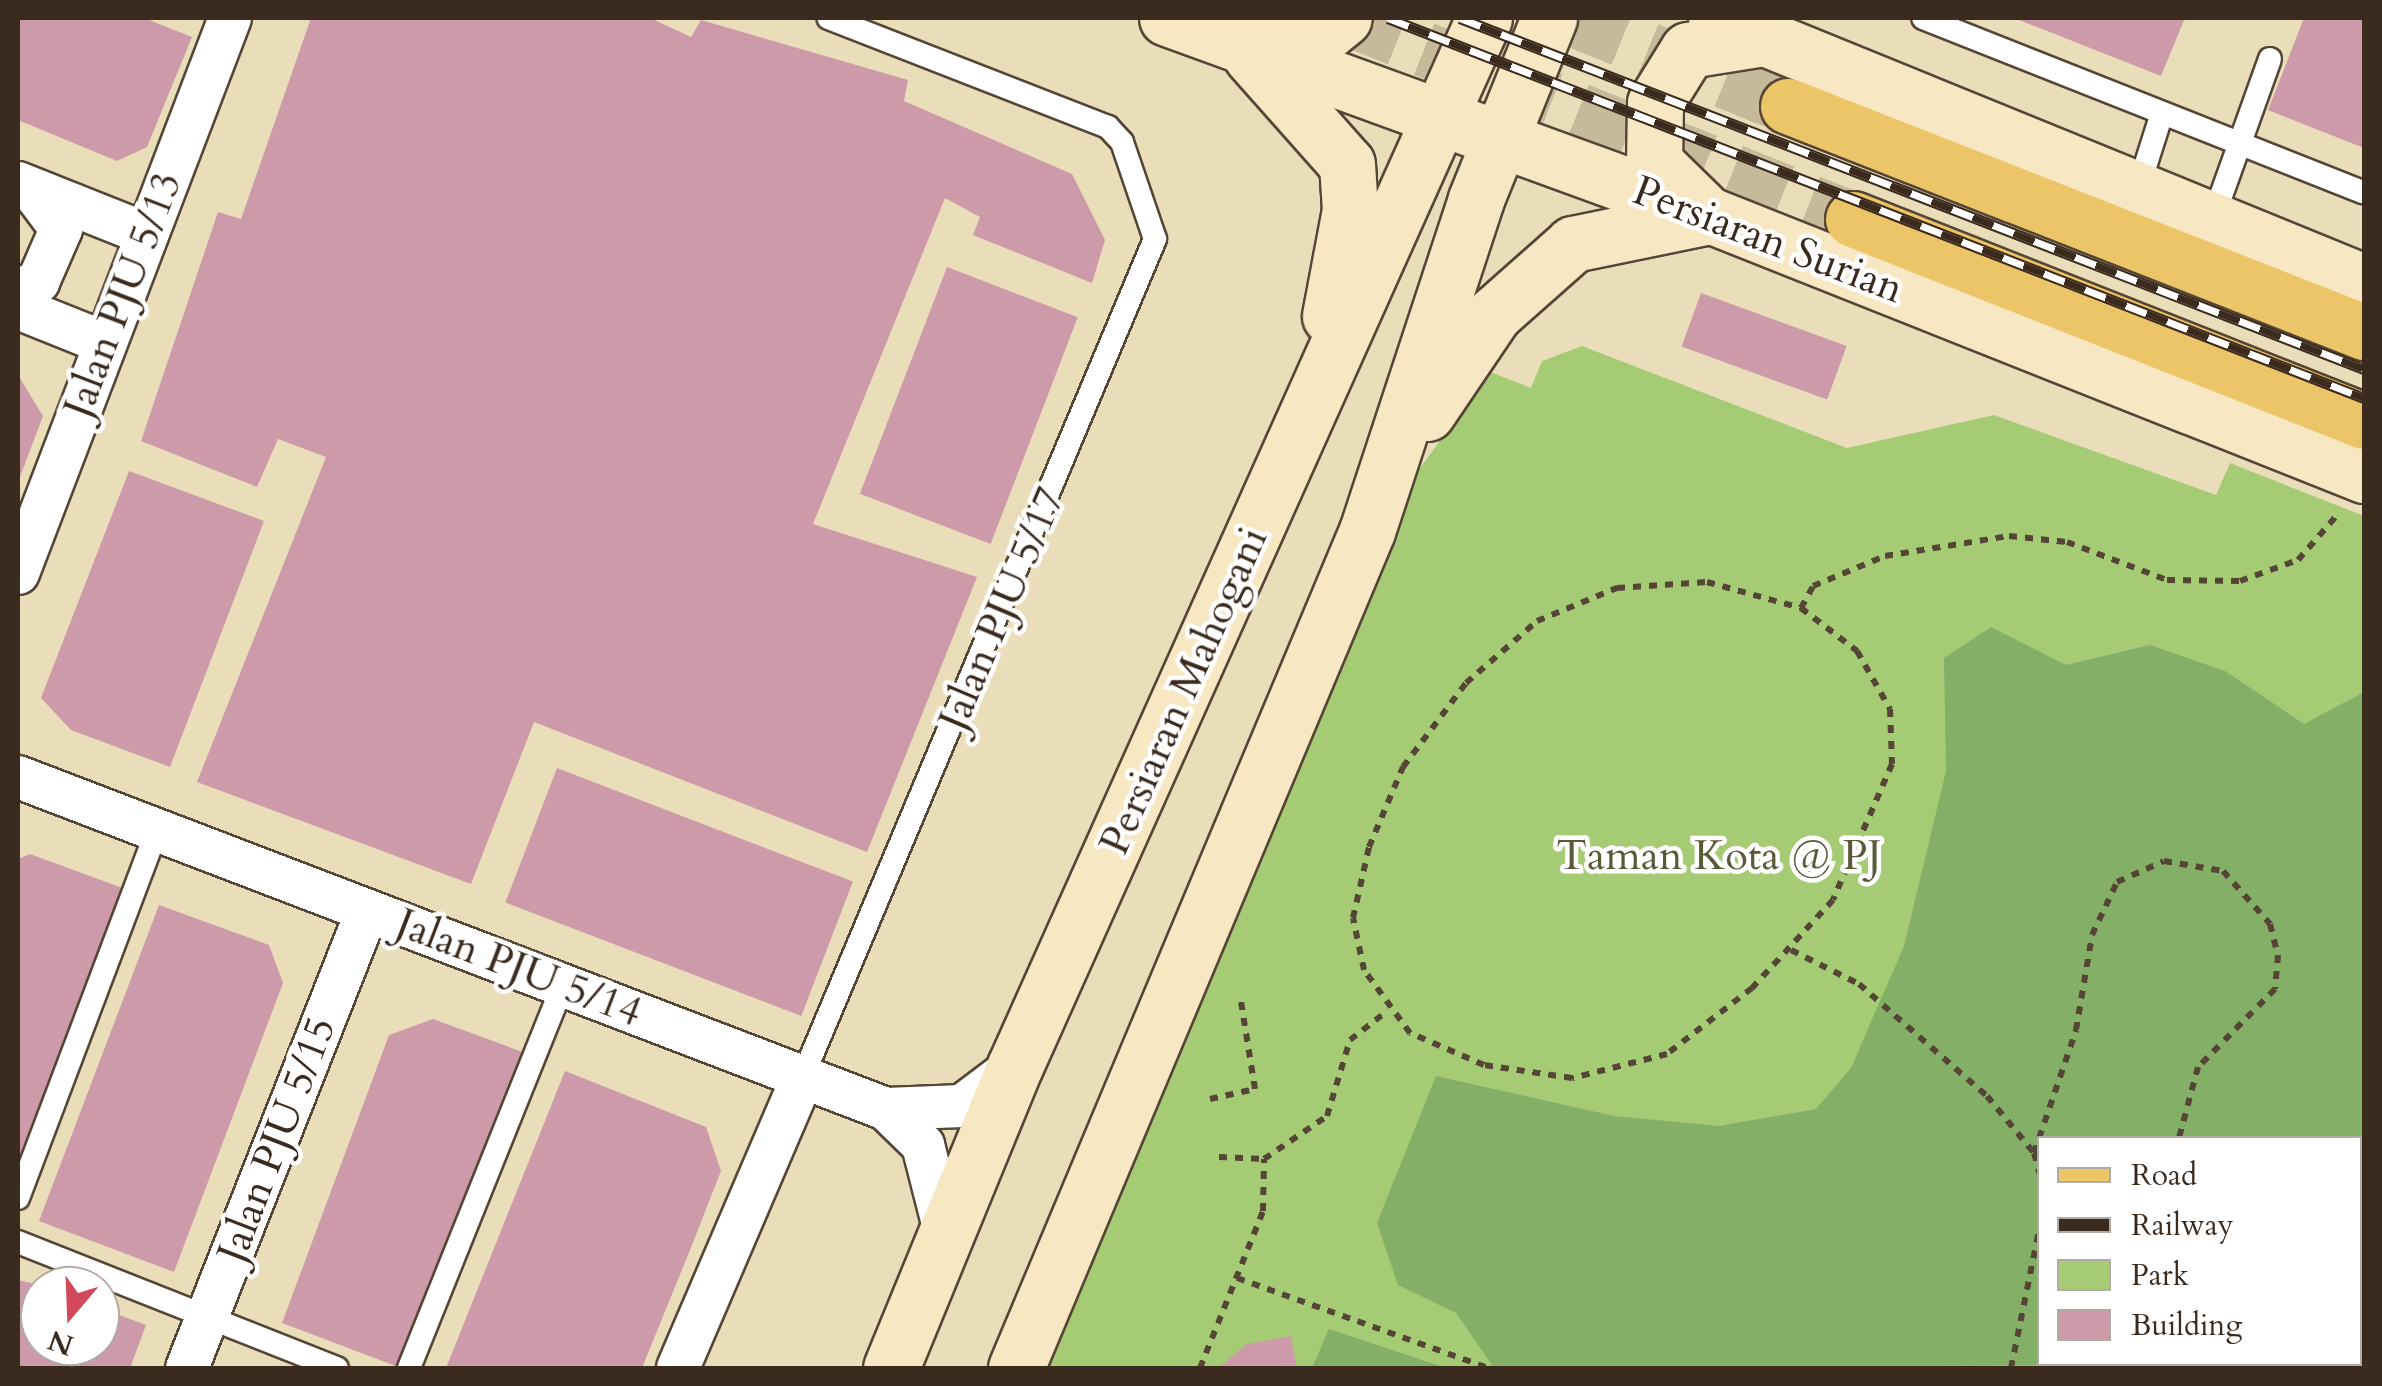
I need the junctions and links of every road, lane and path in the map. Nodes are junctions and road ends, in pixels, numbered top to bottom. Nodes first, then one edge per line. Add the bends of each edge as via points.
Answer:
1 (828, 18) edge
2 (1344, 18) edge
3 (1484, 18) edge
4 (1549, 18) edge
5 (1923, 18) edge
6 (224, 19) edge
7 (1178, 22) edge
8 (1741, 28) edge
9 (1242, 46) junction
10 (2270, 59) dead end
11 (1788, 106) tunnel mouth
12 (2162, 113) junction
13 (1442, 122) junction
14 (1499, 142) junction
15 (2240, 144) junction
16 (24, 186) edge
17 (2137, 192) junction
18 (2364, 193) edge
19 (1712, 216) junction
20 (1853, 219) tunnel mouth
21 (2211, 224) junction
22 (146, 234) junction
23 (2364, 282) edge
24 (18, 290) edge
25 (18, 308) edge
26 (2364, 332) edge
27 (105, 342) junction
28 (2361, 456) edge
29 (1392, 464) junction
30 (22, 550) edge
31 (1244, 558) junction
32 (1801, 608) junction
33 (18, 777) edge
34 (156, 831) junction
35 (366, 910) junction
36 (1791, 950) junction
37 (562, 984) junction
38 (1240, 995) dead end
39 (1386, 1012) junction
40 (1016, 1066) junction
41 (803, 1076) junction
42 (1210, 1098) dead end
43 (886, 1109) junction
44 (2040, 1136) edge
45 (2180, 1136) edge
46 (2037, 1143) edge
47 (2034, 1152) junction
48 (1219, 1157) dead end
49 (1264, 1159) junction
50 (2037, 1164) edge
51 (18, 1198) edge
52 (945, 1231) junction
53 (2037, 1241) edge
54 (18, 1242) edge
55 (1236, 1278) junction
56 (207, 1316) junction
57 (186, 1368) edge
58 (338, 1368) edge
59 (410, 1368) edge
60 (678, 1368) edge
61 (891, 1368) edge
62 (1016, 1368) edge
63 (1200, 1368) edge
64 (1488, 1368) edge
65 (2011, 1368) edge

1 - 41 lane, Jalan PJU 5/17 via 1108,128 1122,142 1155,239
2 - 7 main road via 1318,39 1270,44
3 - 13 main road, Persiaran Mahogani
4 - 14 main road
5 - 12 lane
6 - 22 street, Jalan PJU 5/13
7 - 9 main road, Persiaran Surian
8 - 17 main road
8 - 19 main road via 1688,50 1655,103 1654,162
9 - 13 main road, Persiaran Surian
9 - 31 main road via 1346,164 1350,210 1310,405
10 - 15 lane
11 - 26 main road
12 - 15 lane
12 - 17 lane
13 - 14 main road, Persiaran Surian
13 - 31 main road, Persiaran Mahogani
14 - 19 main road, Persiaran Surian
14 - 29 main road
15 - 18 lane
15 - 21 lane
16 - 22 street
16 - 24 street via 61,228 38,282
17 - 21 main road
19 - 28 main road, Persiaran Surian
19 - 29 main road via 1573,244 1494,314
20 - 28 main road, Persiaran Surian
21 - 23 main road
22 - 27 street, Jalan PJU 5/13
25 - 27 street
27 - 30 street, Jalan PJU 5/13
28 - 32 path via 2331,531 2298,560 2240,580 2167,580 2067,542 2009,536 1885,556 1813,586
29 - 62 main road
31 - 40 main road, Persiaran Mahogani
32 - 36 path via 1857,651 1890,709 1892,764 1834,900
32 - 39 path via 1707,582 1617,588 1537,620 1466,684 1402,767 1369,847 1353,918 1364,970
33 - 34 street, Jalan PJU 5/14
34 - 35 street, Jalan PJU 5/14
34 - 51 lane
35 - 37 street, Jalan PJU 5/14
35 - 56 street, Jalan PJU 5/15
36 - 39 path via 1666,1054 1572,1078 1484,1066
36 - 47 path via 1859,984 1987,1096
37 - 41 street, Jalan PJU 5/14
37 - 59 lane
38 - 42 path via 1255,1089
39 - 49 path via 1350,1040 1327,1116
40 - 43 street, Jalan PJU 5/14 via 962,1106
40 - 52 main road, Persiaran Mahogani
41 - 43 street, Jalan PJU 5/14
41 - 60 street, Jalan PJU 5/17
43 - 52 street via 923,1145
44 - 45 path via 2076,1030 2092,935 2117,882 2164,861 2222,872 2270,924 2278,954 2275,990 2198,1068
46 - 47 path
47 - 50 path
48 - 49 path
49 - 55 path via 1263,1211
52 - 61 main road, Persiaran Mahogani
53 - 65 path
54 - 56 lane
55 - 63 path
55 - 64 path
56 - 57 street, Jalan PJU 5/15
56 - 58 lane

